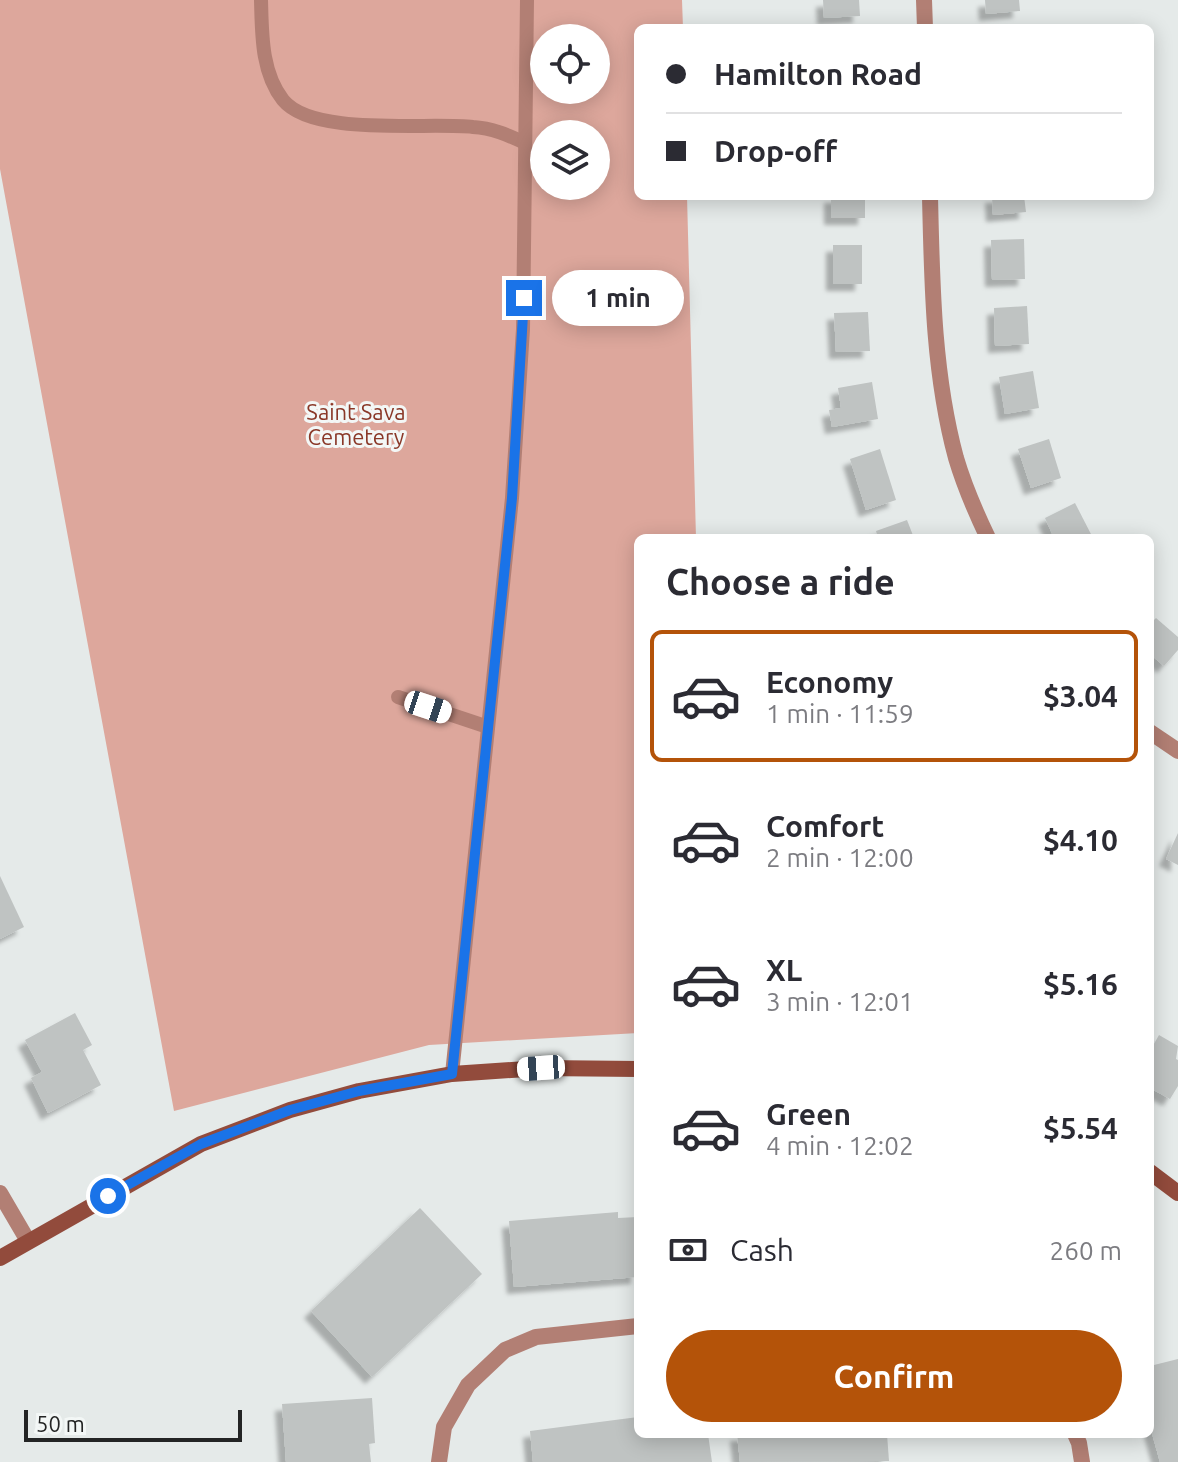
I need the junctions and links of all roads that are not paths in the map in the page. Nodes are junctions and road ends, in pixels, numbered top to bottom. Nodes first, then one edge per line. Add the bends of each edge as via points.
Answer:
1 (261, 0) edge
2 (527, 0) edge
3 (924, 0) edge
4 (925, 24) edge
5 (525, 143) junction
6 (930, 200) edge
7 (986, 534) edge
8 (398, 697) dead end
9 (488, 727) junction
10 (1154, 735) edge
11 (1178, 751) edge
12 (634, 1069) edge
13 (452, 1074) junction
14 (1154, 1175) edge
15 (0, 1193) edge
16 (1178, 1193) edge
17 (28, 1241) junction
18 (0, 1258) edge
19 (634, 1326) edge
20 (1077, 1438) edge
21 (439, 1462) edge
22 (1082, 1462) edge

1 - 5 lane via 269,73 284,102 310,118 348,125 474,127
2 - 5 lane
3 - 4 street
5 - 9 lane via 523,329
6 - 7 street via 939,376 957,459
8 - 9 lane
9 - 13 lane
10 - 11 street
12 - 13 street
13 - 17 street via 290,1110 201,1144
14 - 16 street
15 - 17 street
17 - 18 street
19 - 21 street via 536,1337 505,1350 468,1385 444,1427
20 - 22 street

